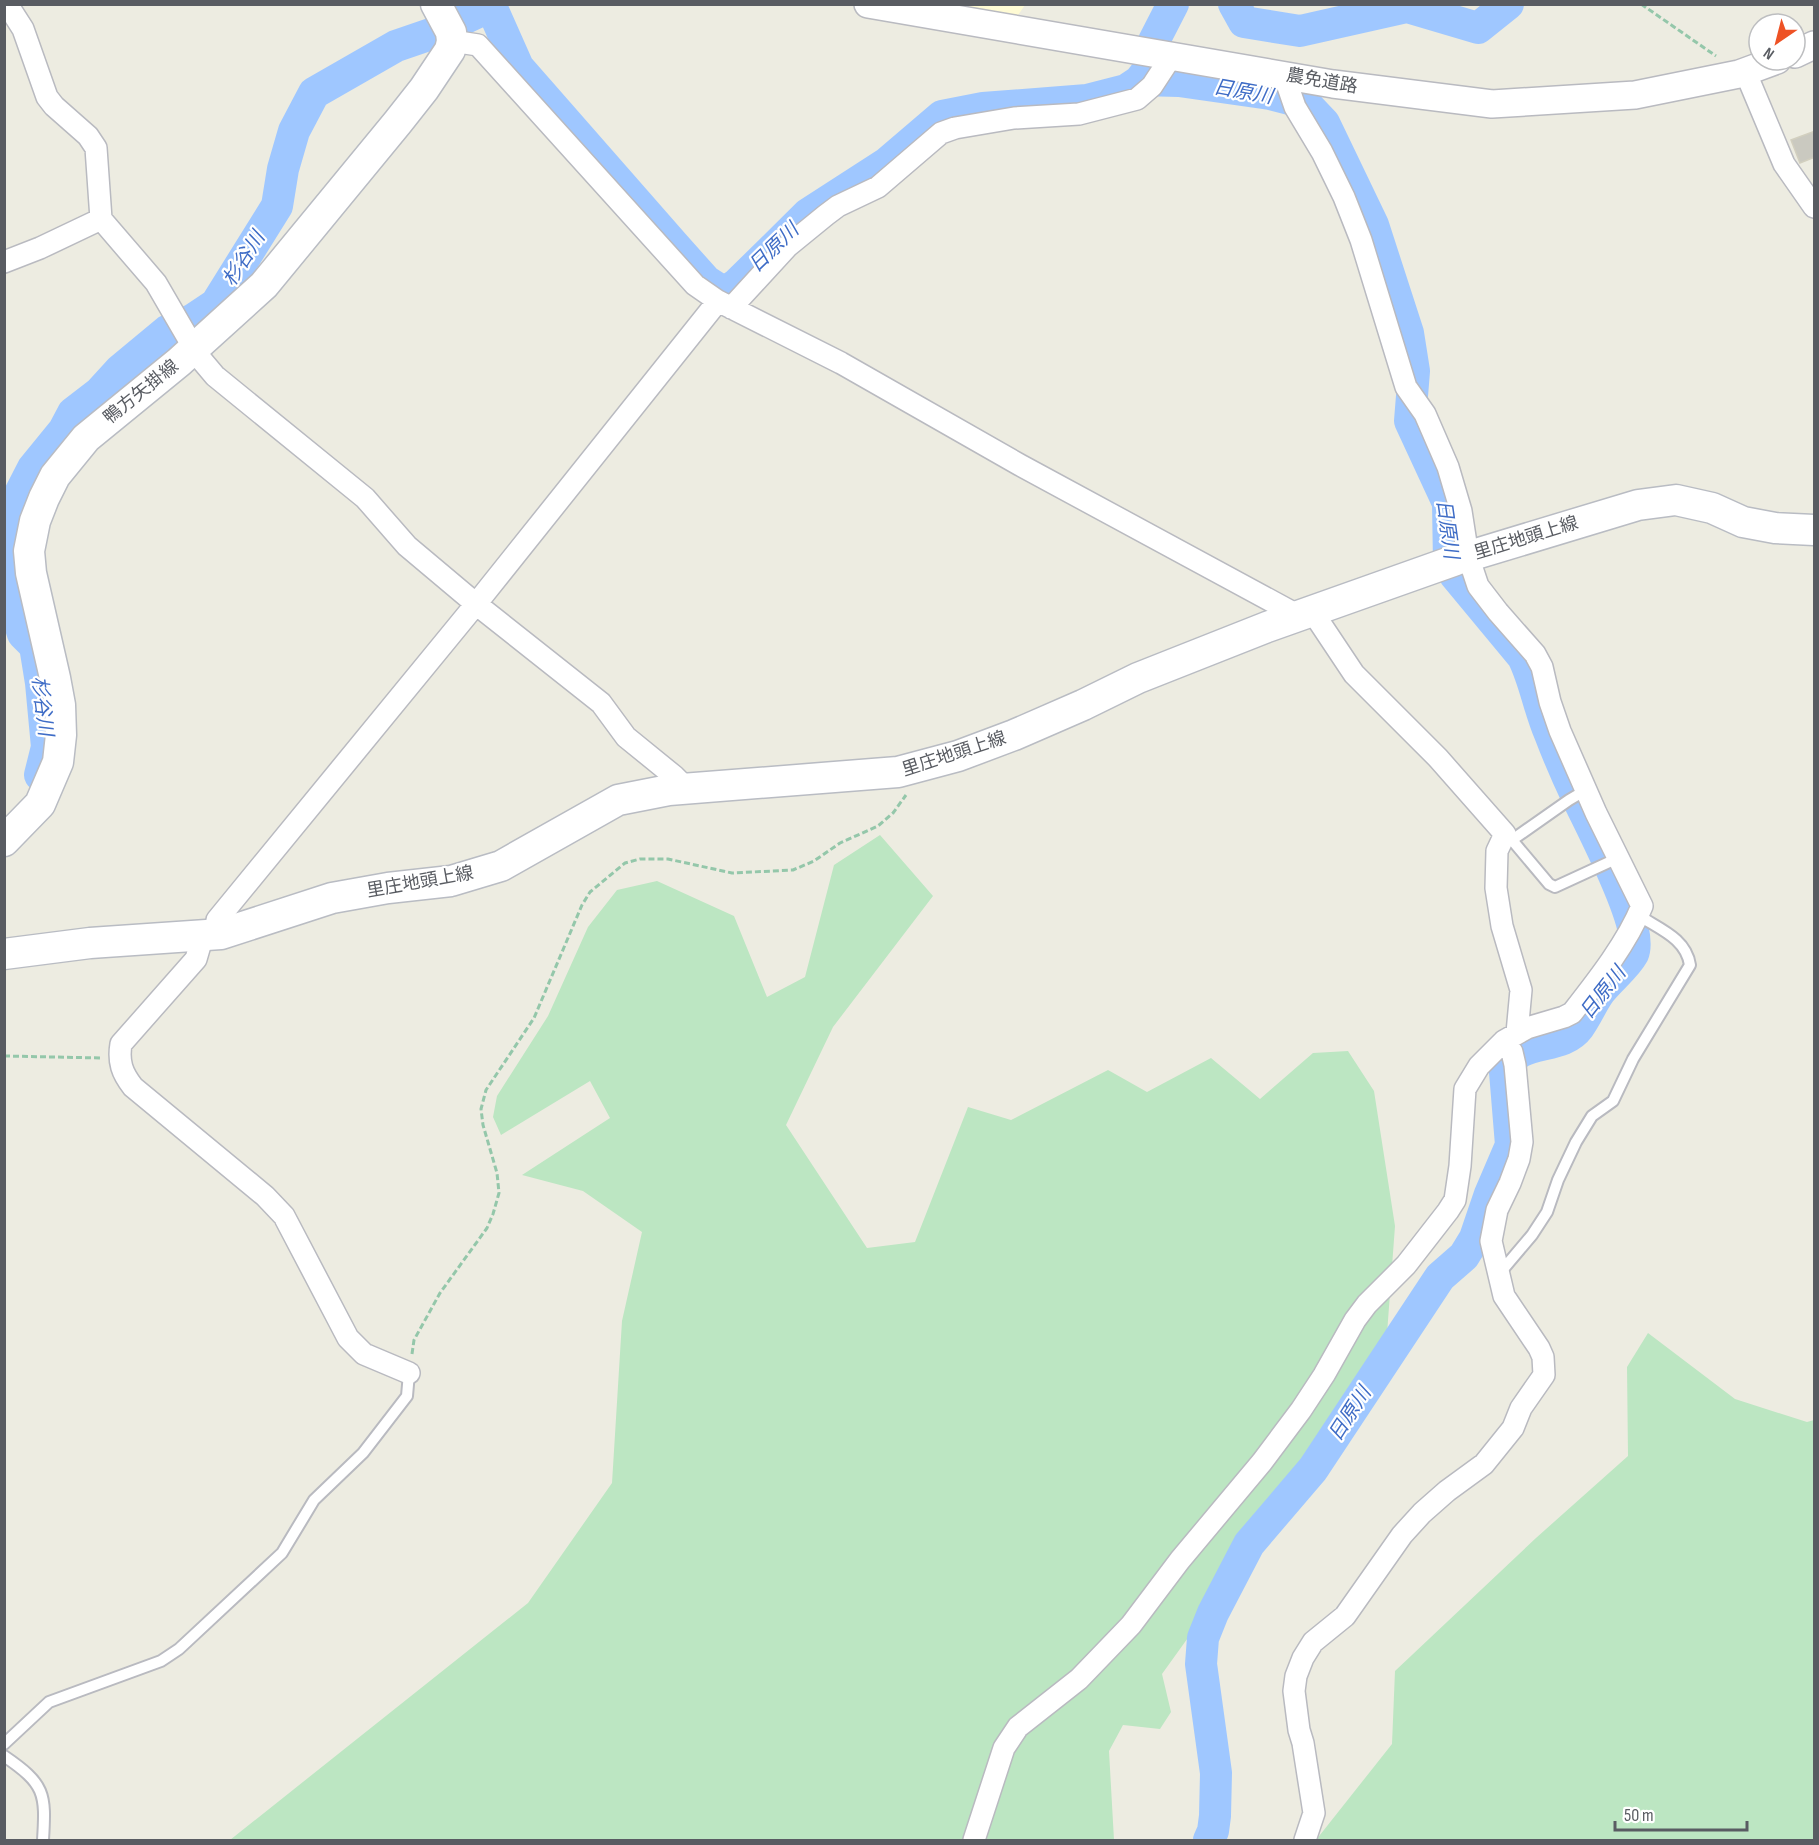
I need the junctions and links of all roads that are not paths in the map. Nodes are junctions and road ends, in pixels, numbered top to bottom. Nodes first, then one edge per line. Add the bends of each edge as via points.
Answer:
1 (7, 4) edge
2 (867, 4) edge
3 (446, 24) edge
4 (1160, 58) junction
5 (1747, 70) edge
6 (1742, 72) junction
7 (1289, 90) junction
8 (1815, 207) edge
9 (100, 219) junction
10 (4, 262) edge
11 (725, 304) junction
12 (192, 344) junction
13 (1815, 530) edge
14 (1456, 560) junction
15 (476, 604) junction
16 (1306, 614) junction
17 (686, 788) junction
18 (1579, 794) junction
19 (1509, 837) junction
20 (4, 841) edge
21 (1612, 861) junction
22 (1633, 925) junction
23 (212, 935) junction
24 (4, 954) edge
25 (1512, 1048) junction
26 (1499, 1274) junction
27 (410, 1373) joint
28 (4, 1744) edge
29 (4, 1756) edge
30 (43, 1840) edge
31 (974, 1840) edge
32 (1305, 1840) edge

1 - 9 street via 23,28 47,97 96,148
2 - 4 street, 農免道路
3 - 11 street via 478,45 696,285
3 - 12 main road, 鴨方矢掛線 via 450,50 424,89 264,285
4 - 7 street, 農免道路
4 - 11 street via 1152,86 1137,99 1079,114 1014,118 941,133 878,187 826,214
5 - 6 street, 農免道路
6 - 7 street, 農免道路 via 1635,95 1492,104 1333,84
6 - 8 street via 1784,164
7 - 14 street via 1357,229 1412,395 1425,414 1448,466 1461,511
9 - 10 street
9 - 12 street via 156,283
11 - 15 street
11 - 16 street via 841,363 1020,465
12 - 15 street via 227,388 365,498 407,546
12 - 20 main road, 鴨方矢掛線 via 86,438 55,476 35,521 29,551 31,573 55,678 61,735 58,762 40,804
13 - 14 main road, 里庄地頭上線 via 1743,522 1712,508 1676,500 1638,505
14 - 16 main road, 里庄地頭上線
14 - 18 street via 1542,667
15 - 17 street via 602,704 626,737
15 - 23 street via 217,920
16 - 17 main road, 里庄地頭上線 via 1138,678 958,756 898,772
16 - 19 street via 1354,674
17 - 23 main road, 里庄地頭上線 via 618,800 501,866 451,881 332,898
18 - 19 lane
18 - 21 street
19 - 21 lane via 1555,887
19 - 25 street via 1497,851 1496,888 1502,926 1521,990
21 - 22 street via 1642,906
22 - 25 street via 1572,1013
22 - 26 lane via 1680,941 1689,954 1690,965 1633,1059 1613,1101 1592,1116 1575,1142 1547,1212
23 - 24 main road, 里庄地頭上線 via 90,943
23 - 27 street via 121,1044 123,1074 133,1087 284,1216 348,1338 364,1354
25 - 26 street via 1522,1142 1493,1226 1491,1241
25 - 31 street via 1479,1066 1465,1089 1460,1166 1455,1200 1448,1211 1406,1265 1361,1312 1301,1410 1131,1625 1079,1678 1010,1736
26 - 32 street via 1504,1296 1543,1357 1544,1375 1521,1407 1513,1428 1484,1464 1447,1491 1402,1534 1345,1616 1313,1642 1302,1658 1294,1691 1314,1813
27 - 28 lane via 407,1396 363,1453 314,1500 282,1553 179,1649 161,1661 49,1702
29 - 30 lane via 39,1787 45,1804

